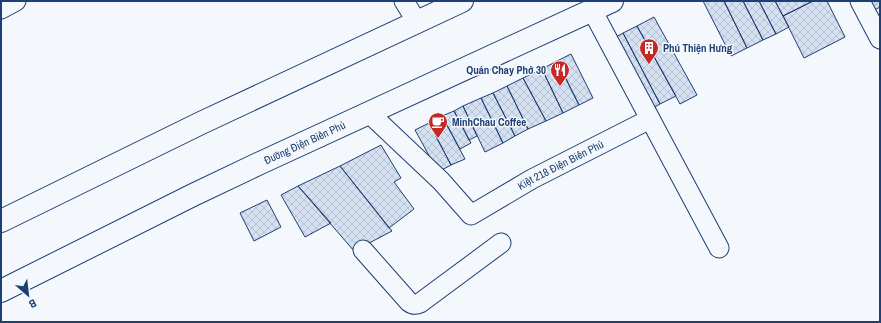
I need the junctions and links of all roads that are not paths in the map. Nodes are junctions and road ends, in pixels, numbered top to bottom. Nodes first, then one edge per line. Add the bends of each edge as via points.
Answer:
1 (16, 1) edge
2 (404, 1) edge
3 (462, 1) edge
4 (860, 1) edge
5 (602, 5) edge
6 (1, 9) edge
7 (417, 22) junction
8 (880, 39) edge
9 (369, 113) junction
10 (650, 118) junction
11 (1, 222) edge
12 (501, 243) dead end
13 (719, 248) dead end
14 (363, 250) dead end
15 (1, 291) edge

1 - 6 street
2 - 7 street
3 - 7 main road
4 - 8 street
5 - 9 main road, Đường Điện Biên Phủ
5 - 10 street
7 - 11 main road via 201,123
9 - 10 street, Kiệt 218 Điện Biên Phủ via 441,181 471,215 532,179
9 - 15 main road, Đường Điện Biên Phủ via 199,192
10 - 13 street
12 - 14 street via 415,305 409,302

